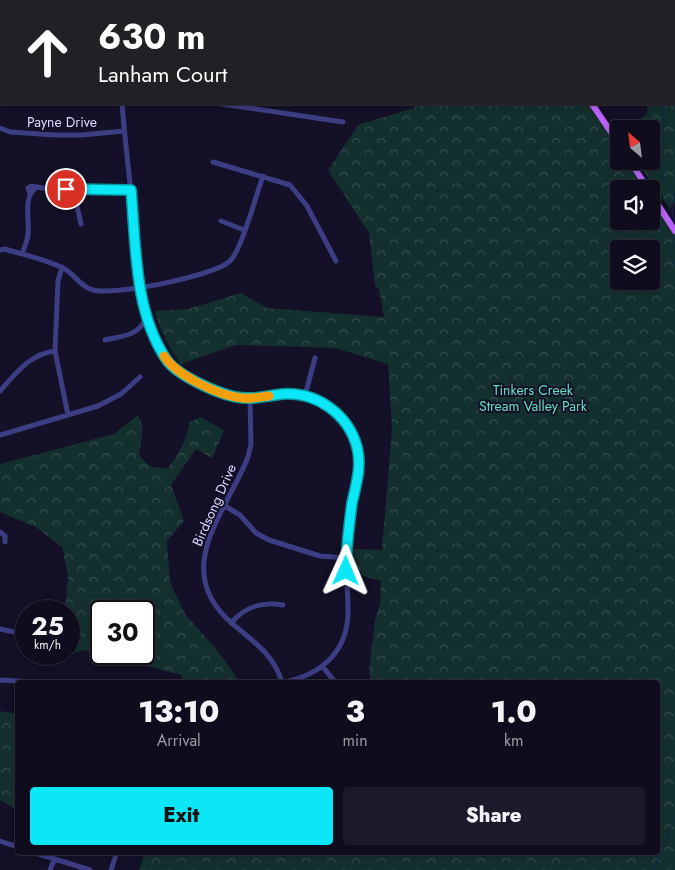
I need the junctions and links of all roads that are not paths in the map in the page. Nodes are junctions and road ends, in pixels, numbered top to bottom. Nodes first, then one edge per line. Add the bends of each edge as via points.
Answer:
1 (195, 0) edge
2 (204, 0) edge
3 (122, 105) edge
4 (229, 105) edge
5 (593, 105) edge
6 (343, 122) dead end
7 (0, 128) edge
8 (124, 130) junction
9 (610, 131) edge
10 (213, 162) dead end
11 (263, 176) junction
12 (77, 190) junction
13 (131, 190) junction
14 (660, 208) edge
15 (221, 221) dead end
16 (81, 224) dead end
17 (244, 230) junction
18 (675, 231) edge
19 (0, 250) edge
20 (22, 254) junction
21 (336, 261) dead end
22 (62, 267) junction
23 (140, 288) junction
24 (148, 318) junction
25 (105, 340) dead end
26 (55, 351) junction
27 (315, 358) dead end
28 (140, 377) dead end
29 (0, 390) edge
30 (305, 396) junction
31 (250, 398) junction
32 (68, 415) junction
33 (0, 435) edge
34 (225, 506) junction
35 (0, 532) edge
36 (5, 542) dead end
37 (346, 558) junction
38 (283, 606) dead end
39 (231, 623) junction
40 (0, 629) edge
41 (14, 632) dead end
42 (323, 667) junction
43 (0, 680) edge
44 (283, 680) edge
45 (292, 680) edge
46 (333, 680) edge
47 (15, 681) edge
48 (0, 841) edge
49 (15, 846) edge
50 (40, 855) edge
51 (116, 855) edge
52 (54, 860) junction
53 (50, 870) edge
54 (90, 870) edge
55 (111, 870) edge

1 - 2 street
3 - 8 street
4 - 6 street
5 - 9 main road
7 - 8 street, Payne Drive via 10,132 55,135
8 - 13 street
10 - 11 street
11 - 17 street
11 - 21 street via 290,185 307,206
12 - 13 street
12 - 16 street
12 - 20 street via 37,187 30,194 28,235
13 - 23 street
14 - 18 main road
15 - 17 street
17 - 23 street via 238,249 229,262 207,272
19 - 20 street
20 - 22 street
22 - 23 street via 93,290
22 - 26 street via 58,281
23 - 24 street
24 - 25 street via 134,333
24 - 31 street via 160,350 171,366 189,378 226,394
26 - 29 street via 33,357
26 - 32 street
27 - 30 street
28 - 32 street via 114,398
30 - 31 street via 282,394
30 - 37 street via 321,402 337,414 345,422 357,447 358,470
31 - 34 street, Birdsong Drive via 249,453
32 - 33 street
34 - 37 street via 268,540 320,556
34 - 39 street, Birdsong Drive via 209,539 203,564 211,598
35 - 36 street via 5,536
37 - 42 street via 348,620 338,650
38 - 39 street via 253,606
39 - 44 street, Birdsong Drive via 267,653
40 - 41 street
42 - 45 street
42 - 46 street
43 - 47 street
48 - 49 street
50 - 52 street
51 - 55 street
52 - 53 street
52 - 54 street

